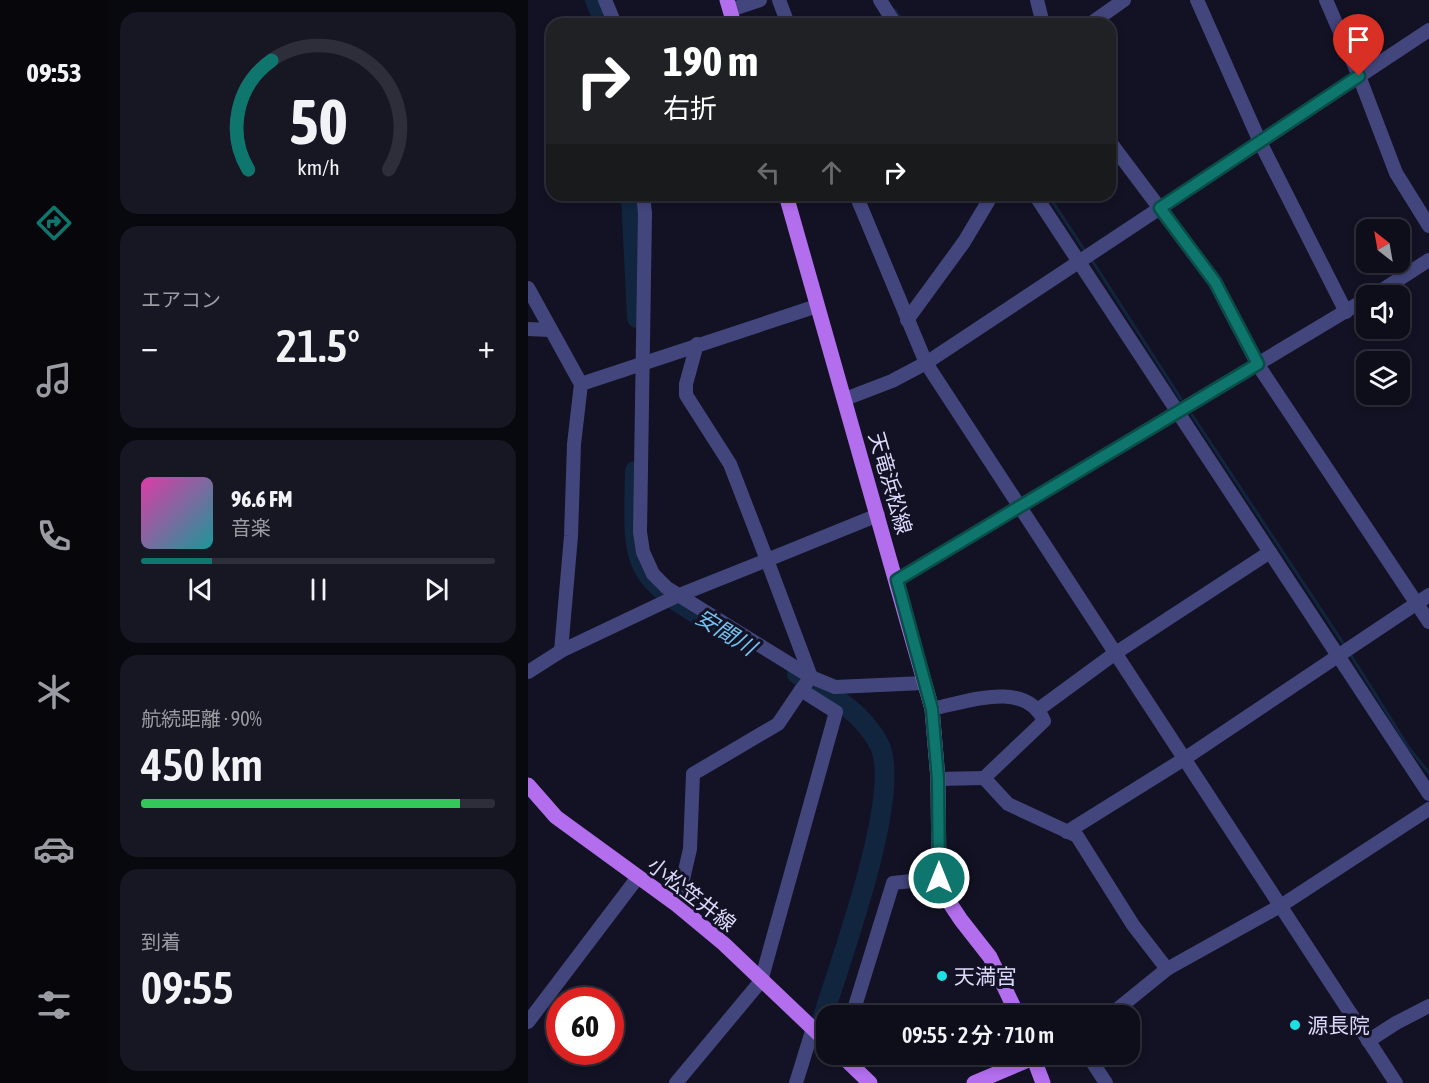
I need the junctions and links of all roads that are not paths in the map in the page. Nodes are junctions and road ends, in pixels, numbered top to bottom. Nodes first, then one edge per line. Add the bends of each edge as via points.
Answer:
1 (605, 0) edge
2 (760, 0) edge
3 (779, 0) edge
4 (880, 0) edge
5 (1037, 0) edge
6 (1124, 0) edge
7 (1197, 0) edge
8 (1326, 0) edge
9 (731, 11) edge
10 (612, 18) edge
11 (786, 18) edge
12 (891, 18) edge
13 (1042, 18) edge
14 (1098, 18) edge
15 (1429, 30) edge
16 (1359, 76) junction
17 (1260, 142) junction
18 (1116, 150) edge
19 (643, 201) edge
20 (788, 201) edge
21 (858, 201) edge
22 (988, 201) edge
23 (1040, 201) edge
24 (1160, 208) junction
25 (1429, 226) edge
26 (1085, 257) junction
27 (1429, 260) edge
28 (1390, 285) edge
29 (528, 288) edge
30 (817, 306) junction
31 (1356, 306) edge
32 (1346, 312) junction
33 (907, 320) junction
34 (528, 329) edge
35 (550, 330) junction
36 (696, 344) junction
37 (926, 363) junction
38 (638, 364) junction
39 (1258, 364) junction
40 (581, 384) junction
41 (845, 399) junction
42 (1178, 412) junction
43 (1020, 508) junction
44 (878, 515) junction
45 (1270, 552) junction
46 (767, 560) junction
47 (897, 580) junction
48 (1429, 595) edge
49 (674, 598) junction
50 (1417, 603) junction
51 (1429, 622) edge
52 (561, 651) junction
53 (1114, 654) junction
54 (1339, 654) junction
55 (528, 672) edge
56 (807, 682) junction
57 (924, 683) junction
58 (932, 709) junction
59 (1039, 709) junction
60 (1184, 759) junction
61 (984, 778) junction
62 (938, 779) junction
63 (528, 785) edge
64 (1429, 794) edge
65 (1429, 808) edge
66 (1067, 832) junction
67 (638, 877) junction
68 (939, 878) junction
69 (677, 905) junction
70 (1282, 905) junction
71 (1167, 969) junction
72 (761, 981) junction
73 (855, 1005) edge
74 (1014, 1005) edge
75 (1123, 1005) edge
76 (1429, 1006) edge
77 (528, 1022) edge
78 (813, 1028) junction
79 (816, 1031) edge
80 (1368, 1041) junction
81 (852, 1065) edge
82 (1015, 1065) edge
83 (1038, 1065) edge
84 (1095, 1065) edge
85 (675, 1083) edge
86 (796, 1083) edge
87 (870, 1083) edge
88 (974, 1083) edge
89 (1043, 1083) edge
90 (1106, 1083) edge
91 (1396, 1083) edge

1 - 10 street
2 - 9 street
3 - 11 street
4 - 12 street
5 - 13 street
6 - 14 street
7 - 17 street
8 - 16 street
15 - 16 street
16 - 17 street
16 - 25 street via 1396,173
17 - 24 street
17 - 32 street
18 - 24 street
19 - 38 street
20 - 30 main road, 天竜浜松線
21 - 33 street
22 - 33 street
23 - 26 street
24 - 26 street
24 - 39 street via 1215,282
26 - 37 street
26 - 42 street
27 - 28 street
29 - 35 street
30 - 36 street
30 - 41 main road, 天竜浜松線
31 - 32 street
32 - 39 street
33 - 37 street
34 - 35 street
35 - 40 street
36 - 38 street
36 - 46 street via 686,395 730,464
37 - 41 street
37 - 43 street
38 - 40 street
38 - 49 street via 641,542 653,574
39 - 42 street
39 - 50 street
40 - 52 street
41 - 44 main road, 天竜浜松線
42 - 43 street
42 - 45 street
43 - 47 street
43 - 53 street
44 - 46 street
44 - 47 main road, 天竜浜松線
45 - 53 street
45 - 54 street
46 - 49 street
46 - 56 street
47 - 57 main road, 天竜浜松線
48 - 50 street
49 - 52 street
49 - 56 street
50 - 51 street
50 - 54 street
52 - 55 street
53 - 59 street
53 - 60 street
54 - 60 street
54 - 64 street
56 - 57 street via 835,687
56 - 69 street via 778,724 693,774 690,849
56 - 72 street via 836,712
57 - 58 main road, 天竜浜松線
58 - 59 street via 1017,696
58 - 62 main road, 天竜浜松線
59 - 61 street via 1044,721
60 - 66 street
60 - 70 street
61 - 62 street
61 - 66 street via 1008,804
62 - 68 main road, 天竜浜松線
63 - 67 main road, 小松笠井線 via 556,817
65 - 70 street
66 - 71 street via 1077,836 1133,925
67 - 69 main road, 小松笠井線
67 - 77 street
68 - 73 street via 893,883
68 - 74 main road, 天竜浜松線 via 947,899 990,957
69 - 72 main road, 小松笠井線
70 - 71 street
70 - 80 street
71 - 75 street
72 - 78 main road, 小松笠井線
72 - 85 street
76 - 80 street
78 - 79 main road, 小松笠井線
78 - 86 street
80 - 91 street
81 - 87 main road
82 - 88 main road
83 - 89 main road
84 - 90 street

